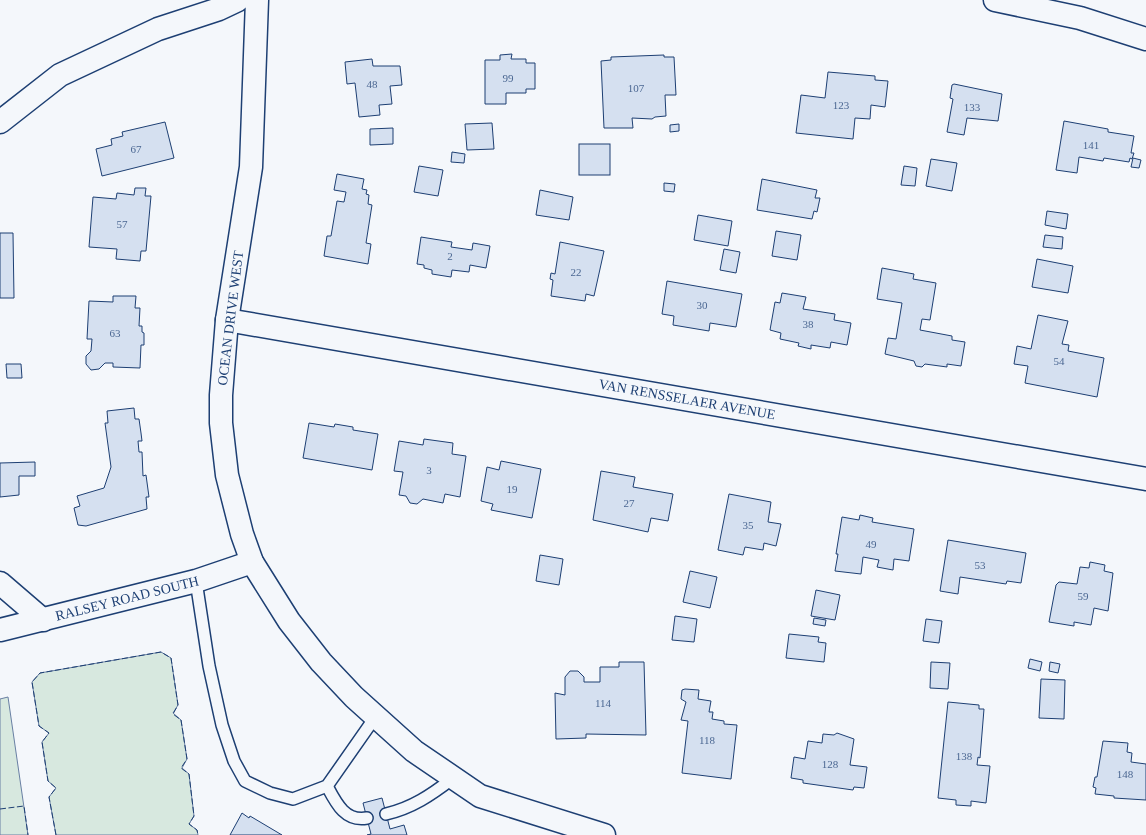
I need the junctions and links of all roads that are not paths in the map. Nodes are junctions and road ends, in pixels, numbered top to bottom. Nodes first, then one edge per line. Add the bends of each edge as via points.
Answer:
1 (238, 0) edge
2 (257, 0) edge
3 (995, 0) edge
4 (1146, 39) edge
5 (0, 122) edge
6 (227, 320) junction
7 (1146, 479) edge
8 (252, 562) junction
9 (196, 581) junction
10 (0, 584) edge
11 (43, 620) junction
12 (0, 630) edge
13 (376, 716) junction
14 (452, 779) junction
15 (327, 786) junction
16 (386, 814) dead end
17 (367, 818) dead end
18 (604, 835) edge

1 - 5 street via 158,29 60,75
2 - 6 street, OCEAN DRIVE WEST via 251,166
3 - 4 street via 1080,18
6 - 7 street, VAN RENSSELAER AVENUE
6 - 8 street, OCEAN DRIVE WEST via 221,395 223,450 233,501
8 - 9 street, RALSEY ROAD SOUTH
8 - 13 street, OCEAN DRIVE WEST via 305,642 347,691
9 - 11 street, RALSEY ROAD SOUTH
9 - 15 lane via 222,725 244,781 293,799
10 - 11 street
11 - 12 street, RALSEY ROAD SOUTH
13 - 14 street, OCEAN DRIVE WEST via 414,751
13 - 15 lane
14 - 16 lane via 412,806
14 - 18 street, OCEAN DRIVE WEST via 480,796
15 - 17 lane via 347,815

